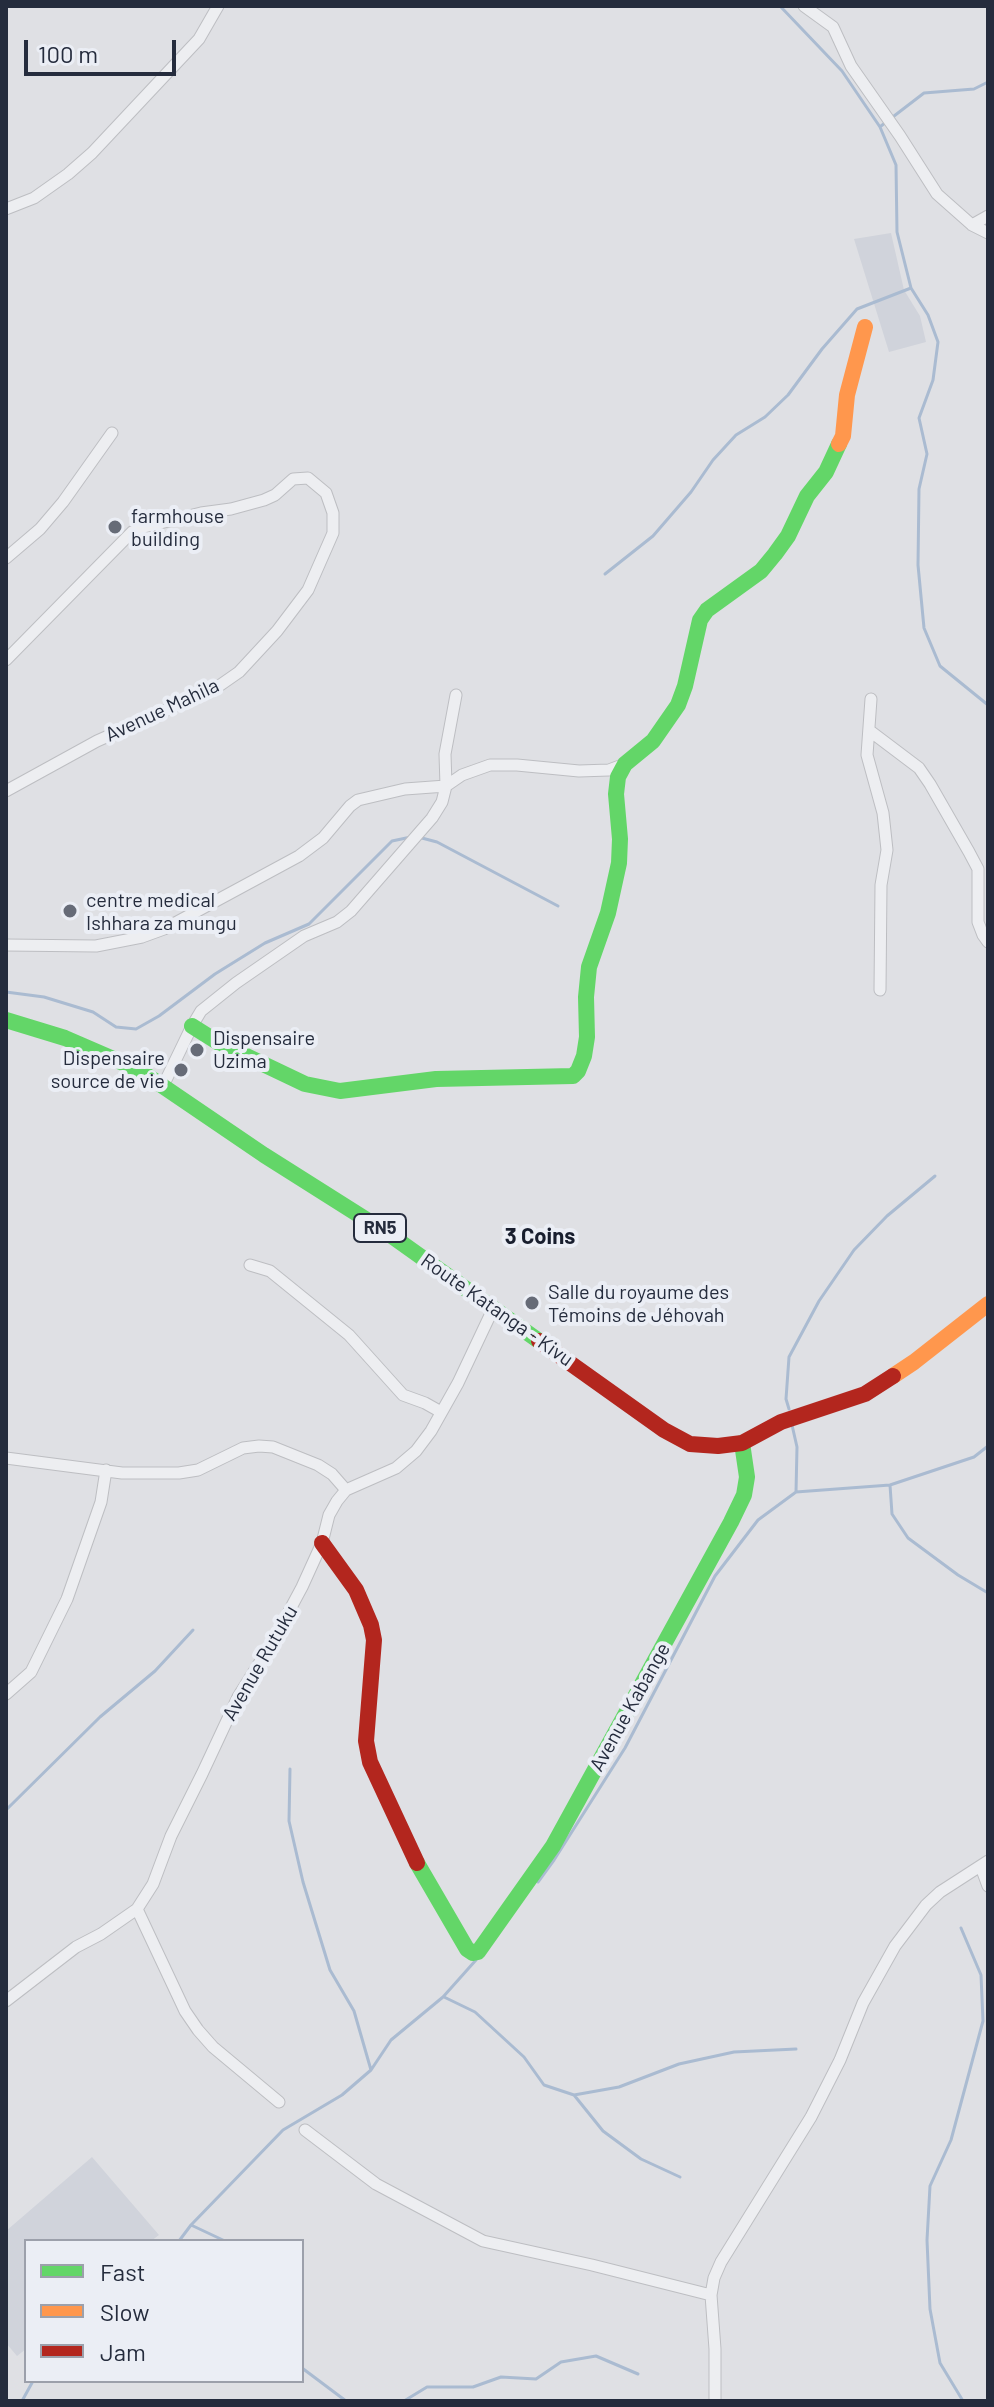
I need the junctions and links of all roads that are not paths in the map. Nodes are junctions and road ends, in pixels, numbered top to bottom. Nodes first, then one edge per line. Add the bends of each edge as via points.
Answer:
1 (218, 6) edge
2 (804, 6) edge
3 (6, 209) edge
4 (988, 216) edge
5 (972, 225) junction
6 (988, 233) edge
7 (865, 327) dead end
8 (112, 433) dead end
9 (6, 558) edge
10 (6, 660) edge
11 (456, 695) dead end
12 (871, 699) dead end
13 (870, 731) junction
14 (625, 764) junction
15 (446, 786) junction
16 (6, 791) edge
17 (988, 942) edge
18 (6, 945) edge
19 (880, 990) dead end
20 (6, 1020) edge
21 (192, 1026) junction
22 (163, 1086) junction
23 (250, 1265) dead end
24 (988, 1304) edge
25 (493, 1309) junction
26 (441, 1412) junction
27 (742, 1443) junction
28 (6, 1458) edge
29 (106, 1470) junction
30 (346, 1490) junction
31 (322, 1543) junction
32 (6, 1694) edge
33 (984, 1864) edge
34 (988, 1886) edge
35 (137, 1909) junction
36 (6, 2001) edge
37 (279, 2102) dead end
38 (305, 2130) dead end
39 (711, 2295) junction
40 (715, 2401) edge

1 - 3 street via 199,39 92,153 34,198
2 - 5 street via 833,27 860,79 937,194
4 - 5 street
5 - 6 street
7 - 14 main road via 847,395 843,436 826,472 761,571 700,620 678,705 653,741
8 - 9 street via 40,529
10 - 16 street, Avenue Mahila via 132,532 264,500 293,479 308,478 326,493 333,533 308,590 239,672
11 - 15 street via 445,754
12 - 13 street
13 - 17 street via 919,768 969,852 978,869 978,922
13 - 19 street via 867,755 887,850 881,885
14 - 15 street via 579,771 490,765
14 - 21 main road via 616,794 620,839 614,890 589,967 585,1047 573,1076 436,1079 340,1091 305,1084
15 - 18 street via 358,800 299,856 142,937 96,946
15 - 21 street via 432,818 351,911 236,983 201,1011
20 - 22 main road, Route Katanga - Kivu / RN5 via 102,1052
21 - 22 street
22 - 25 main road, Route Katanga - Kivu / RN5 via 366,1218
23 - 26 street via 270,1271 349,1335 403,1395
24 - 27 main road, Route Katanga - Kivu / RN5 via 865,1394 781,1422
25 - 26 street
25 - 27 main road, Route Katanga - Kivu / RN5 via 690,1444
26 - 30 street via 416,1451 396,1468
27 - 31 main road, Avenue Kabange via 747,1477 731,1522 553,1846 478,1952 467,1949 424,1877 370,1762 366,1741 371,1625 356,1590
28 - 29 street
29 - 30 street via 198,1470 243,1448 273,1447 318,1465
29 - 32 street via 101,1502 67,1599 31,1672
30 - 31 street, Avenue Rutuku via 329,1515
31 - 35 street, Avenue Rutuku via 279,1631 238,1697
33 - 34 street
33 - 39 street via 940,1892 895,1946 811,2117 724,2254
35 - 36 street, Avenue Rutuku
35 - 37 street via 198,2030
38 - 39 street via 376,2184 483,2241
39 - 40 street

